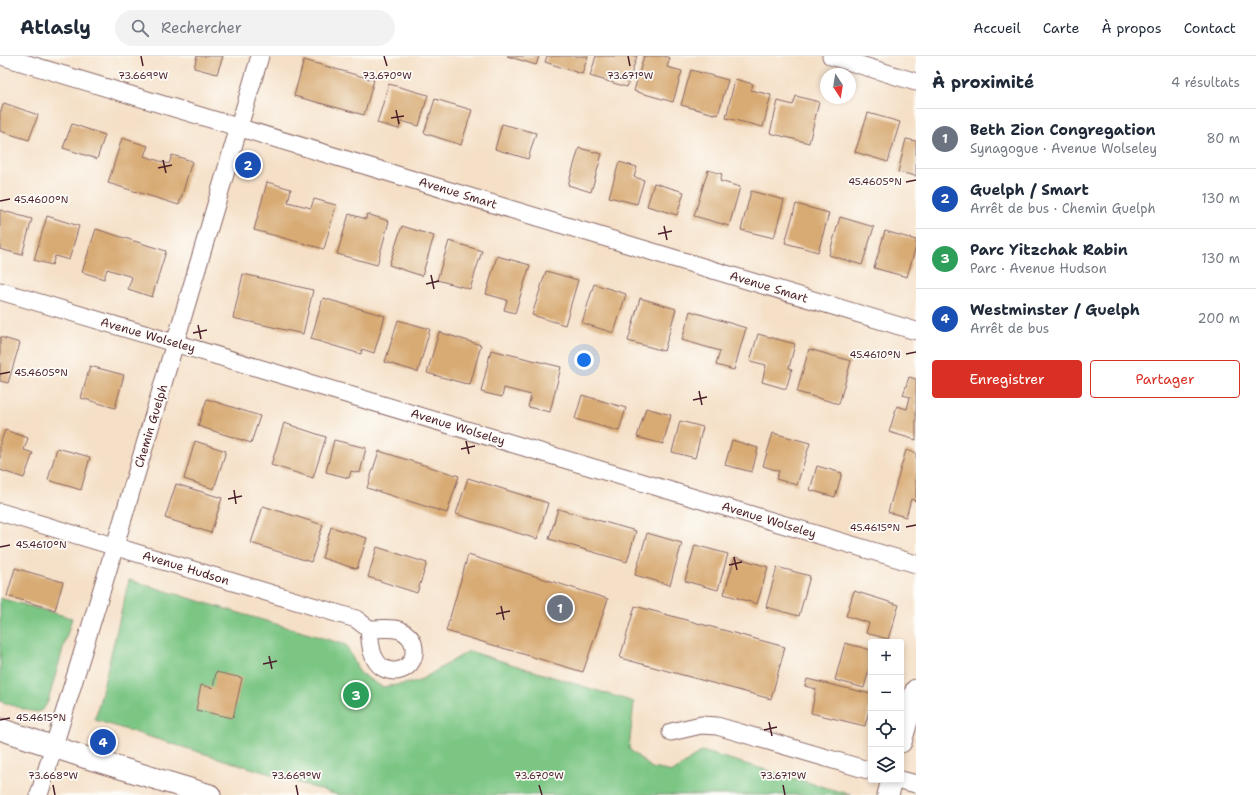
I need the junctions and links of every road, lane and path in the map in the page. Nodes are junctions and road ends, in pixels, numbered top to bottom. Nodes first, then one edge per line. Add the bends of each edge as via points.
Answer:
1 (1, 56) edge
2 (260, 56) edge
3 (831, 56) edge
4 (916, 82) edge
5 (239, 128) junction
6 (0, 291) edge
7 (916, 331) edge
8 (175, 343) junction
9 (0, 512) edge
10 (114, 547) junction
11 (916, 564) edge
12 (369, 629) dead end
13 (916, 690) edge
14 (0, 729) edge
15 (671, 732) dead end
16 (904, 732) edge
17 (53, 747) junction
18 (868, 770) edge
19 (904, 781) edge
20 (891, 783) edge
21 (916, 784) edge
22 (39, 795) edge
23 (210, 795) edge
24 (888, 795) edge

1 - 5 street, Avenue Smart
2 - 5 street, Chemin Guelph
3 - 4 street
5 - 7 street, Avenue Smart
5 - 8 street, Chemin Guelph
6 - 8 street, Avenue Wolseley
8 - 10 street, Chemin Guelph
8 - 11 street, Avenue Wolseley
9 - 10 street, Avenue Hudson
10 - 12 street, Avenue Hudson via 356,619
10 - 17 street, Chemin Guelph
13 - 16 street
14 - 17 street
15 - 18 street via 701,725 716,726
17 - 22 street, Chemin Guelph
17 - 23 street
19 - 21 street
20 - 24 street

